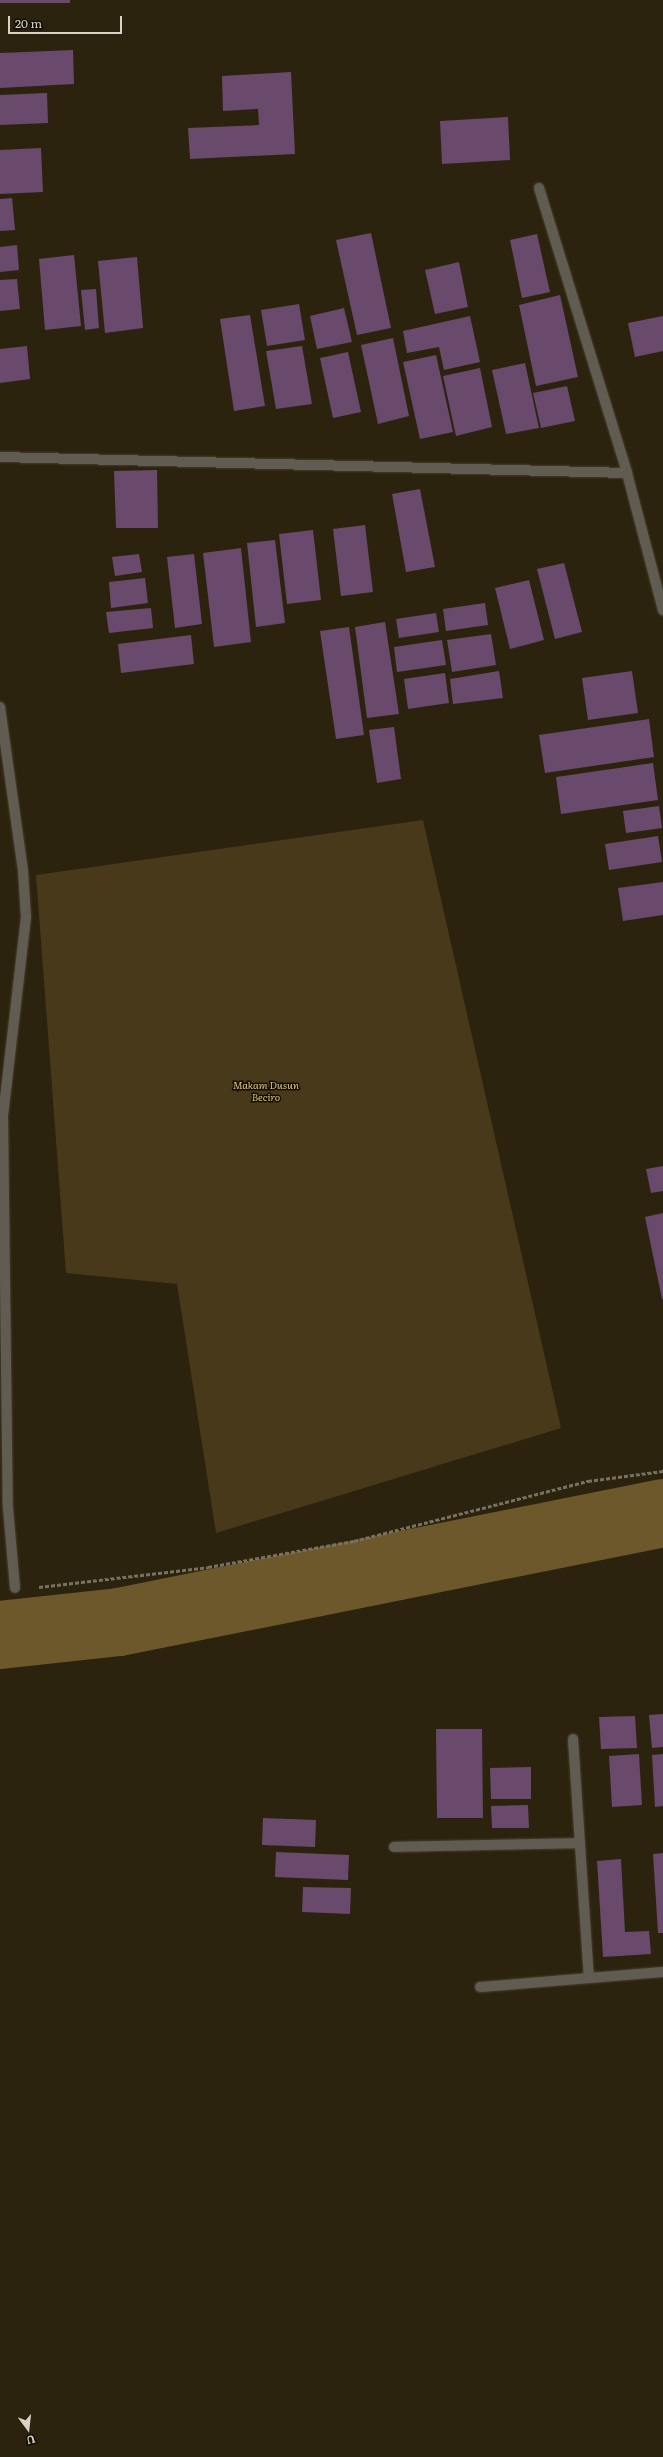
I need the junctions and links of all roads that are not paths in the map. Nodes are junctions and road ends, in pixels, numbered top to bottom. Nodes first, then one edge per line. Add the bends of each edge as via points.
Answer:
1 (539, 188) dead end
2 (0, 457) edge
3 (627, 473) junction
4 (663, 610) edge
5 (0, 707) edge
6 (14, 1588) road end
7 (573, 1739) dead end
8 (580, 1843) junction
9 (394, 1847) dead end
10 (663, 1972) edge
11 (590, 1977) junction
12 (480, 1987) dead end

1 - 3 street
2 - 3 street
3 - 4 street
5 - 6 street via 23,871 26,917 3,1116 8,1508
7 - 8 street
8 - 9 street
8 - 11 street
10 - 11 street
11 - 12 street

